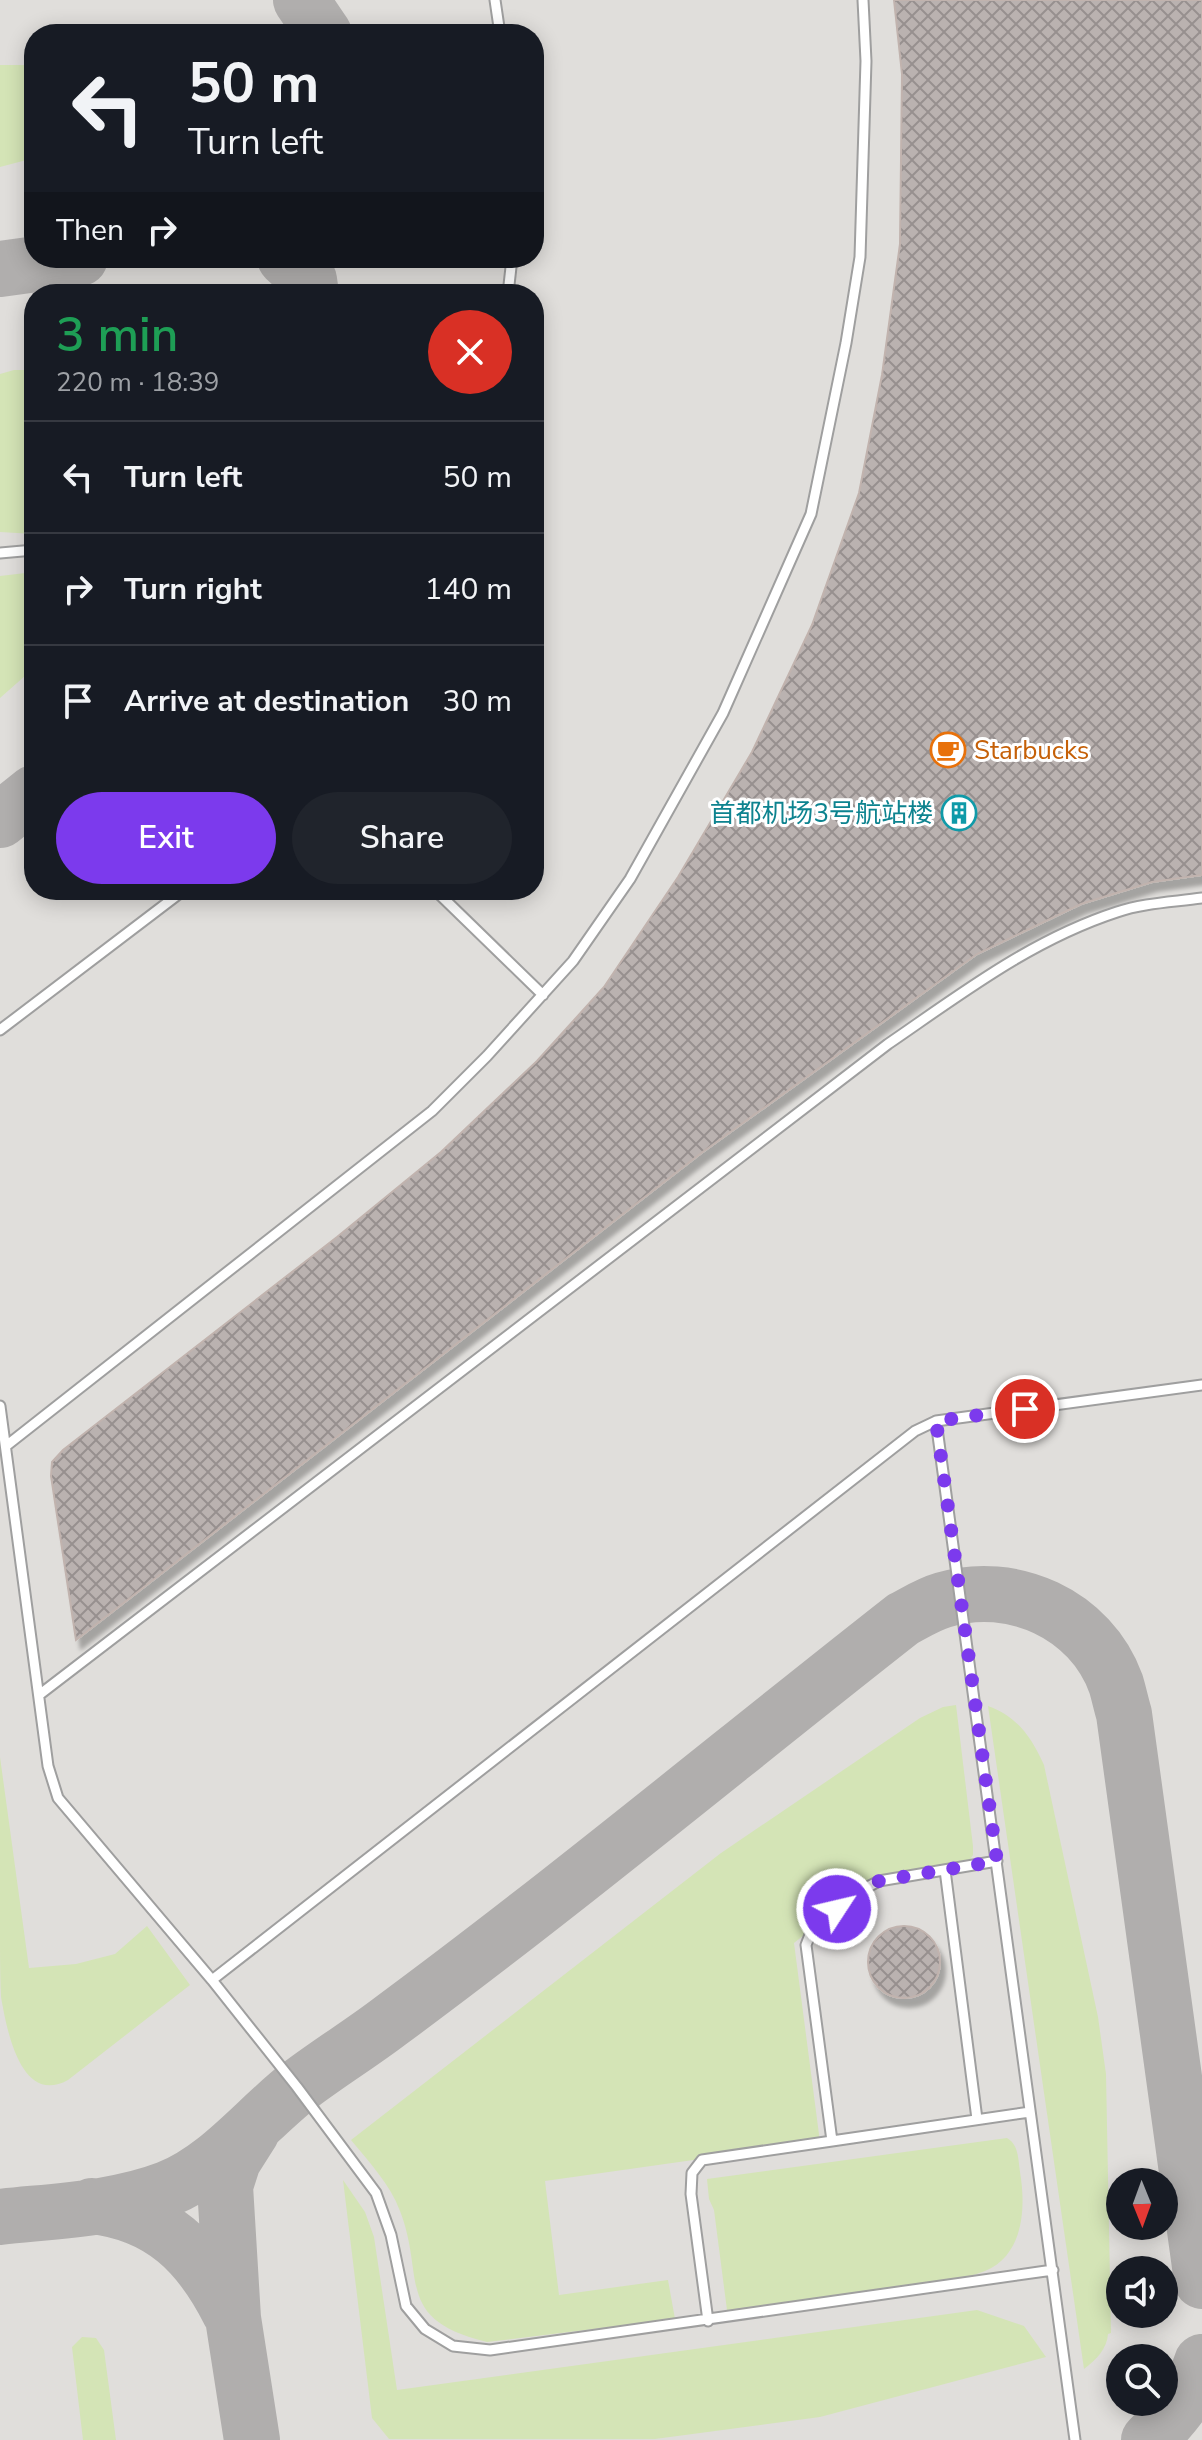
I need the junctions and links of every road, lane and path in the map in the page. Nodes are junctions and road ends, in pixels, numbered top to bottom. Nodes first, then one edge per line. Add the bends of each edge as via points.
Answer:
1 (495, 0) edge
2 (863, 0) edge
3 (499, 24) edge
4 (24, 551) edge
5 (0, 553) edge
6 (1202, 898) edge
7 (171, 900) edge
8 (445, 900) edge
9 (543, 995) junction
10 (0, 1030) edge
11 (1202, 1385) edge
12 (0, 1406) edge
13 (936, 1421) junction
14 (6, 1446) junction
15 (39, 1695) junction
16 (997, 1861) junction
17 (945, 1870) junction
18 (212, 1980) junction
19 (1030, 2112) junction
20 (977, 2119) junction
21 (832, 2141) junction
22 (1053, 2270) junction
23 (708, 2321) junction
24 (1075, 2440) edge

1 - 3 lane
2 - 9 lane via 860,257 811,514 723,713 630,879
4 - 5 lane
6 - 15 lane via 1120,911 1076,927 1030,948 949,1002
7 - 10 lane
8 - 9 lane
9 - 14 lane via 432,1111
11 - 13 lane
12 - 14 lane
13 - 16 lane
13 - 18 lane via 896,1443
14 - 15 lane
15 - 18 lane via 48,1766 58,1798
16 - 17 lane
16 - 19 lane
17 - 20 lane
17 - 21 lane via 879,1881 813,1927 806,1945
18 - 23 lane via 376,2193 406,2306 425,2329 453,2346 490,2350
19 - 20 lane
19 - 22 lane
20 - 21 lane
21 - 23 lane via 702,2160 692,2173
22 - 23 lane
22 - 24 lane

